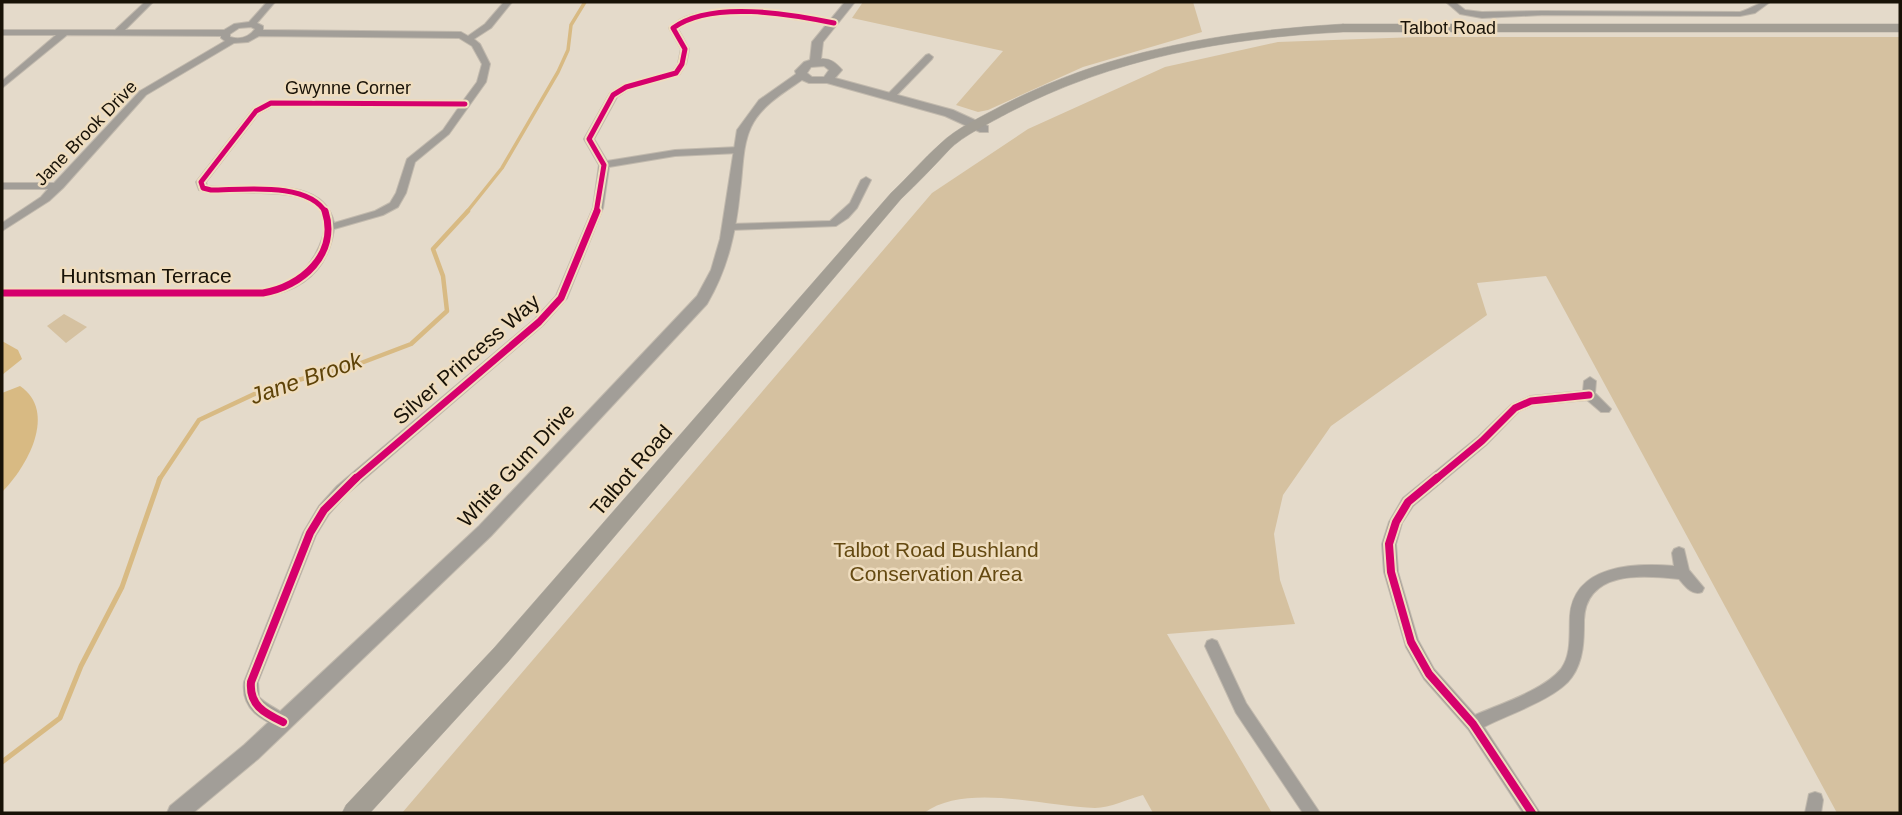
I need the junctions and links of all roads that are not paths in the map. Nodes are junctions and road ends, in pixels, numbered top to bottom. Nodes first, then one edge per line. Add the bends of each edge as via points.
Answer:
1 (149, 2) edge
2 (271, 2) edge
3 (508, 2) edge
4 (850, 2) edge
5 (1450, 2) edge
6 (1766, 2) edge
7 (834, 23) junction
8 (252, 24) junction
9 (1900, 28) edge
10 (2, 32) edge
11 (65, 32) junction
12 (118, 32) junction
13 (258, 33) junction
14 (228, 37) junction
15 (470, 38) junction
16 (929, 57) dead end
17 (820, 62) junction
18 (805, 78) junction
19 (831, 78) junction
20 (2, 85) edge
21 (890, 97) junction
22 (465, 104) junction
23 (976, 129) junction
24 (739, 150) junction
25 (604, 165) junction
26 (866, 180) dead end
27 (2, 186) edge
28 (58, 186) junction
29 (330, 226) junction
30 (2, 228) edge
31 (730, 228) junction
32 (2, 293) edge
33 (1605, 410) dead end
34 (1679, 553) dead end
35 (1682, 573) junction
36 (1698, 589) dead end
37 (1212, 646) dead end
38 (283, 722) junction
39 (1473, 724) junction
40 (177, 813) edge
41 (354, 813) edge
42 (1312, 813) edge
43 (1532, 813) edge

1 - 12 street
2 - 8 street
3 - 15 street via 488,26
4 - 7 street
5 - 6 street via 1463,12 1482,15 1741,14
7 - 17 street via 816,47
7 - 25 street via 746,9 680,20 673,28 685,49 680,69 612,95 590,135
8 - 13 street via 260,28
8 - 14 street, Jane Brook Drive via 237,26
9 - 23 main road, Talbot Road via 1268,31 1120,61 1072,78
10 - 11 street
11 - 12 street
11 - 20 street
12 - 14 street
13 - 14 street, Jane Brook Drive via 246,40
13 - 15 street, Jane Brook Drive
14 - 28 street, Jane Brook Drive via 143,93
15 - 22 street via 487,69
16 - 21 street
17 - 18 street via 803,67
17 - 19 street via 835,66
18 - 19 street, White Gum Drive
18 - 24 street, White Gum Drive via 766,99 745,127
19 - 21 street, White Gum Drive
21 - 23 street, White Gum Drive
22 - 29 street via 441,138 410,161 394,205 379,214
22 - 29 street, Gwynne Corner via 271,103 256,111 201,182 211,190 308,197 326,211
23 - 41 main road, Talbot Road via 952,152 940,154 896,196 501,655
24 - 25 street via 675,153
24 - 31 street, White Gum Drive
25 - 38 street, Silver Princess Way via 598,208 561,298 539,322 342,490 317,520 251,681 251,701
26 - 31 street via 858,202 832,224
27 - 28 street
28 - 30 street, Jane Brook Drive
29 - 32 street, Huntsman Terrace via 309,271 289,287 263,293
31 - 38 street, White Gum Drive via 720,270 702,300 485,531
33 - 39 street via 1590,388 1515,408 1408,502 1396,522 1389,544 1391,572 1411,642 1429,674
34 - 35 street
35 - 36 street
35 - 39 street via 1632,571 1594,584 1578,609 1574,659 1564,676
37 - 42 street via 1241,708
38 - 40 street, White Gum Drive
39 - 43 street

